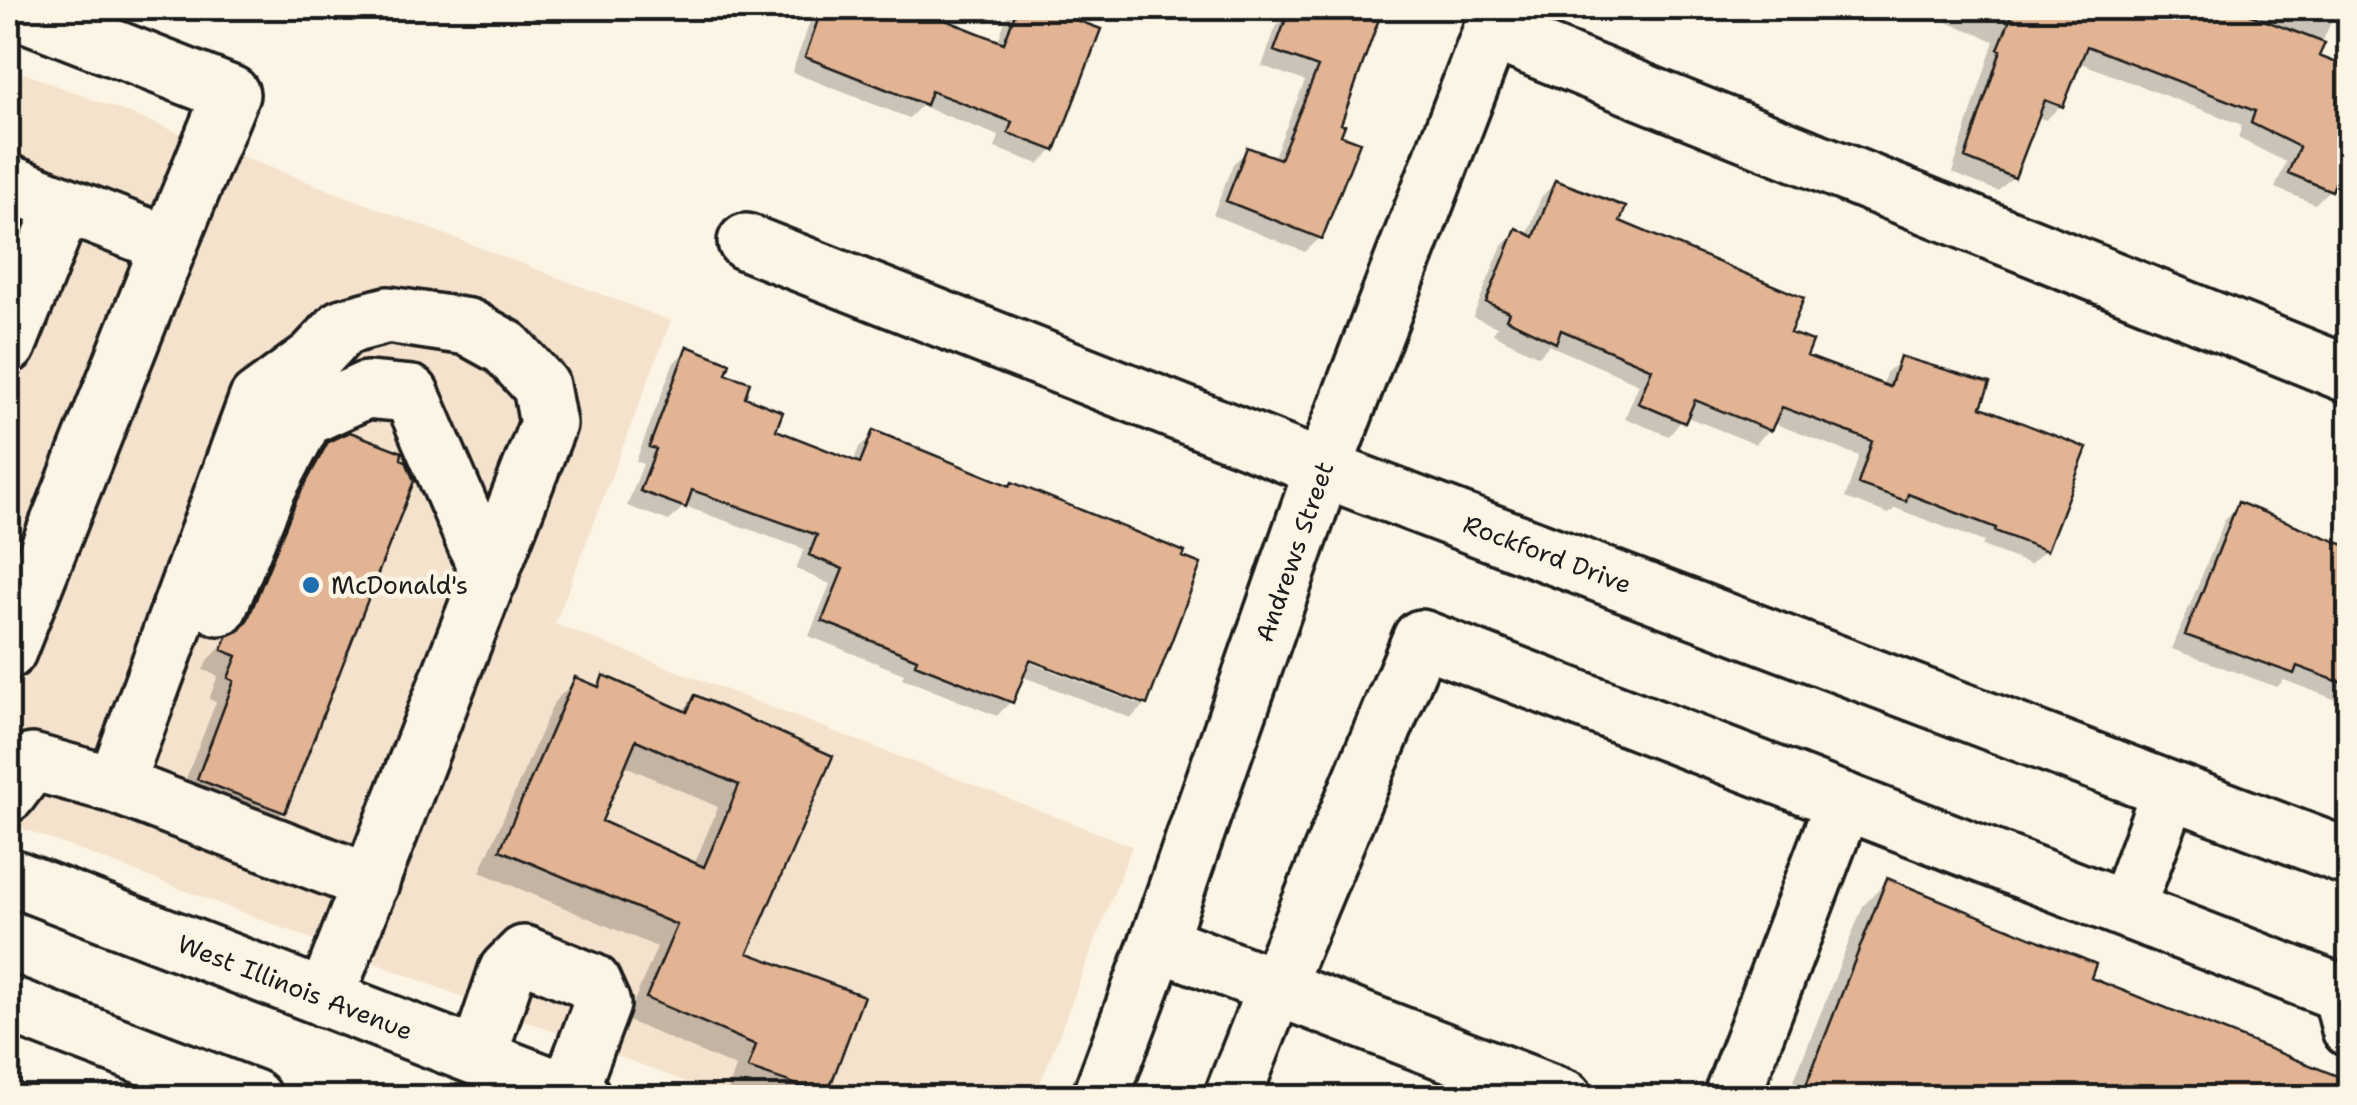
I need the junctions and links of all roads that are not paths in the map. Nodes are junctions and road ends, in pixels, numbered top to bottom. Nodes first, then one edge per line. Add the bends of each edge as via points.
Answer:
1 (11, 8) edge
2 (1496, 19) edge
3 (8, 183) edge
4 (64, 205) junction
5 (746, 242) dead end
6 (170, 246) junction
7 (8, 345) edge
8 (2350, 375) edge
9 (1323, 469) junction
10 (490, 577) junction
11 (8, 651) edge
12 (16, 770) edge
13 (128, 790) junction
14 (2170, 790) junction
15 (1844, 801) junction
16 (2350, 858) edge
17 (8, 876) edge
18 (371, 883) junction
19 (2126, 909) junction
20 (1158, 942) junction
21 (1276, 986) junction
22 (326, 999) junction
23 (8, 1004) edge
24 (2350, 1029) edge
25 (478, 1057) junction
26 (576, 1095) edge
27 (254, 1098) edge
28 (1100, 1098) edge
29 (1232, 1098) edge
30 (1566, 1098) edge
31 (1731, 1098) edge

1 - 6 street via 231,94
2 - 8 street
2 - 9 street, Andrews Street
3 - 4 street
4 - 6 street
4 - 7 street
5 - 9 street, Rockford Drive
6 - 11 street
9 - 14 street, Rockford Drive
9 - 20 street, Andrews Street
10 - 13 street via 411,394 366,390 305,418
10 - 13 street via 548,424 541,386 506,348 468,328 388,315 343,328 257,400
10 - 18 street
12 - 13 street
13 - 18 street
14 - 16 street, Rockford Drive
14 - 19 street
15 - 19 street
15 - 21 street via 1421,638
15 - 31 street
17 - 22 street, West Illinois Avenue
18 - 22 street
19 - 24 street via 2341,993
20 - 21 street
20 - 28 street, Andrews Street
21 - 29 street
21 - 30 street
22 - 25 street, West Illinois Avenue
23 - 27 street
25 - 26 street, West Illinois Avenue
25 - 26 street via 507,971 524,954 592,982 602,1004

